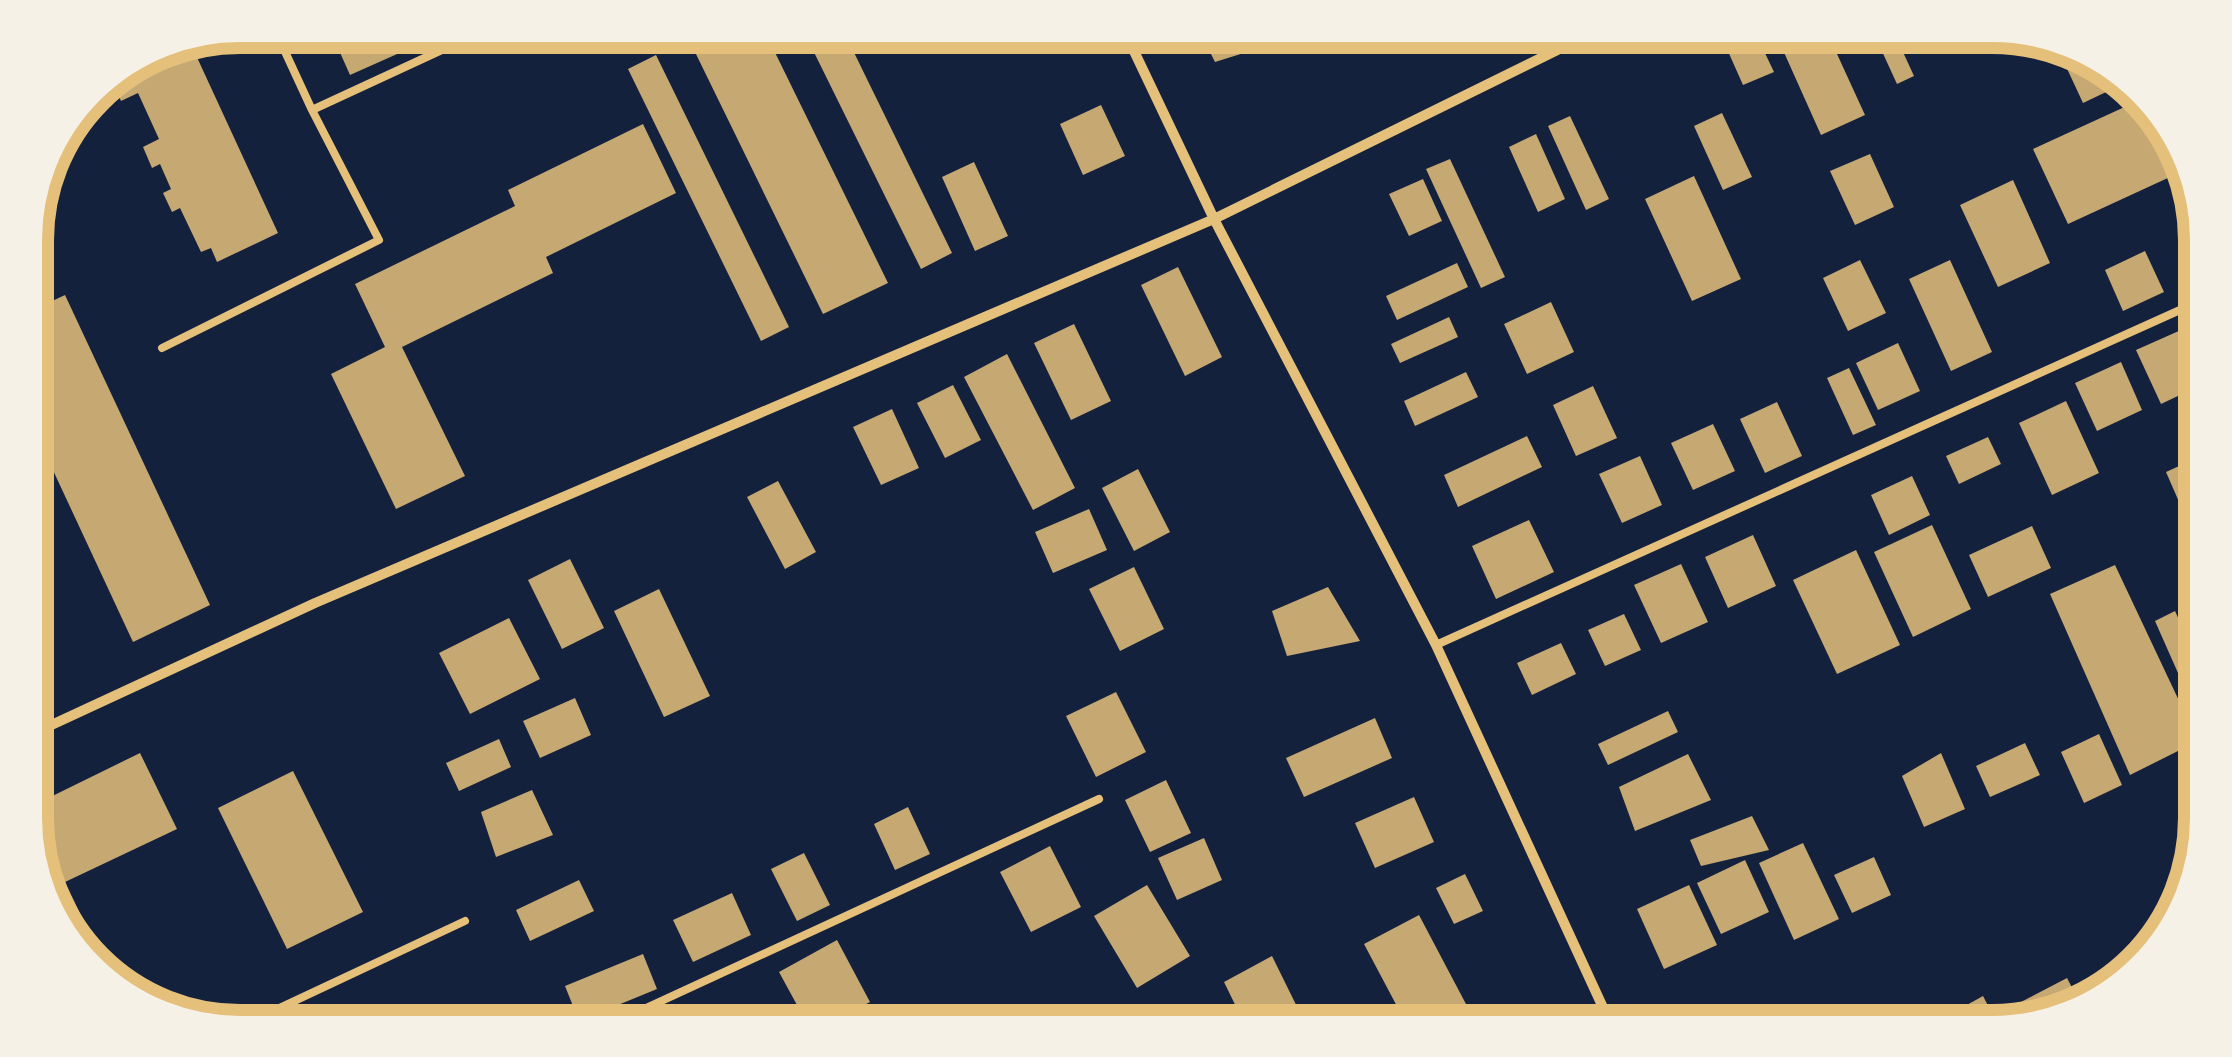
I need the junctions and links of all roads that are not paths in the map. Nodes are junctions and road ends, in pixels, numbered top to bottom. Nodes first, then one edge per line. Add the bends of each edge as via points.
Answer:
1 (284, 48) edge
2 (446, 48) edge
3 (1133, 48) edge
4 (1561, 48) edge
5 (312, 110) junction
6 (1214, 219) junction
7 (2184, 308) edge
8 (162, 348) dead end
9 (1436, 645) junction
10 (48, 727) edge
11 (1099, 799) dead end
12 (465, 921) dead end
13 (1604, 1009) edge
14 (275, 1010) edge
15 (642, 1010) edge

1 - 5 lane
2 - 5 lane
3 - 6 street
4 - 6 street
5 - 8 lane via 378,240
6 - 9 street
6 - 10 street via 315,603
7 - 9 lane
9 - 13 street
11 - 15 lane
12 - 14 lane

